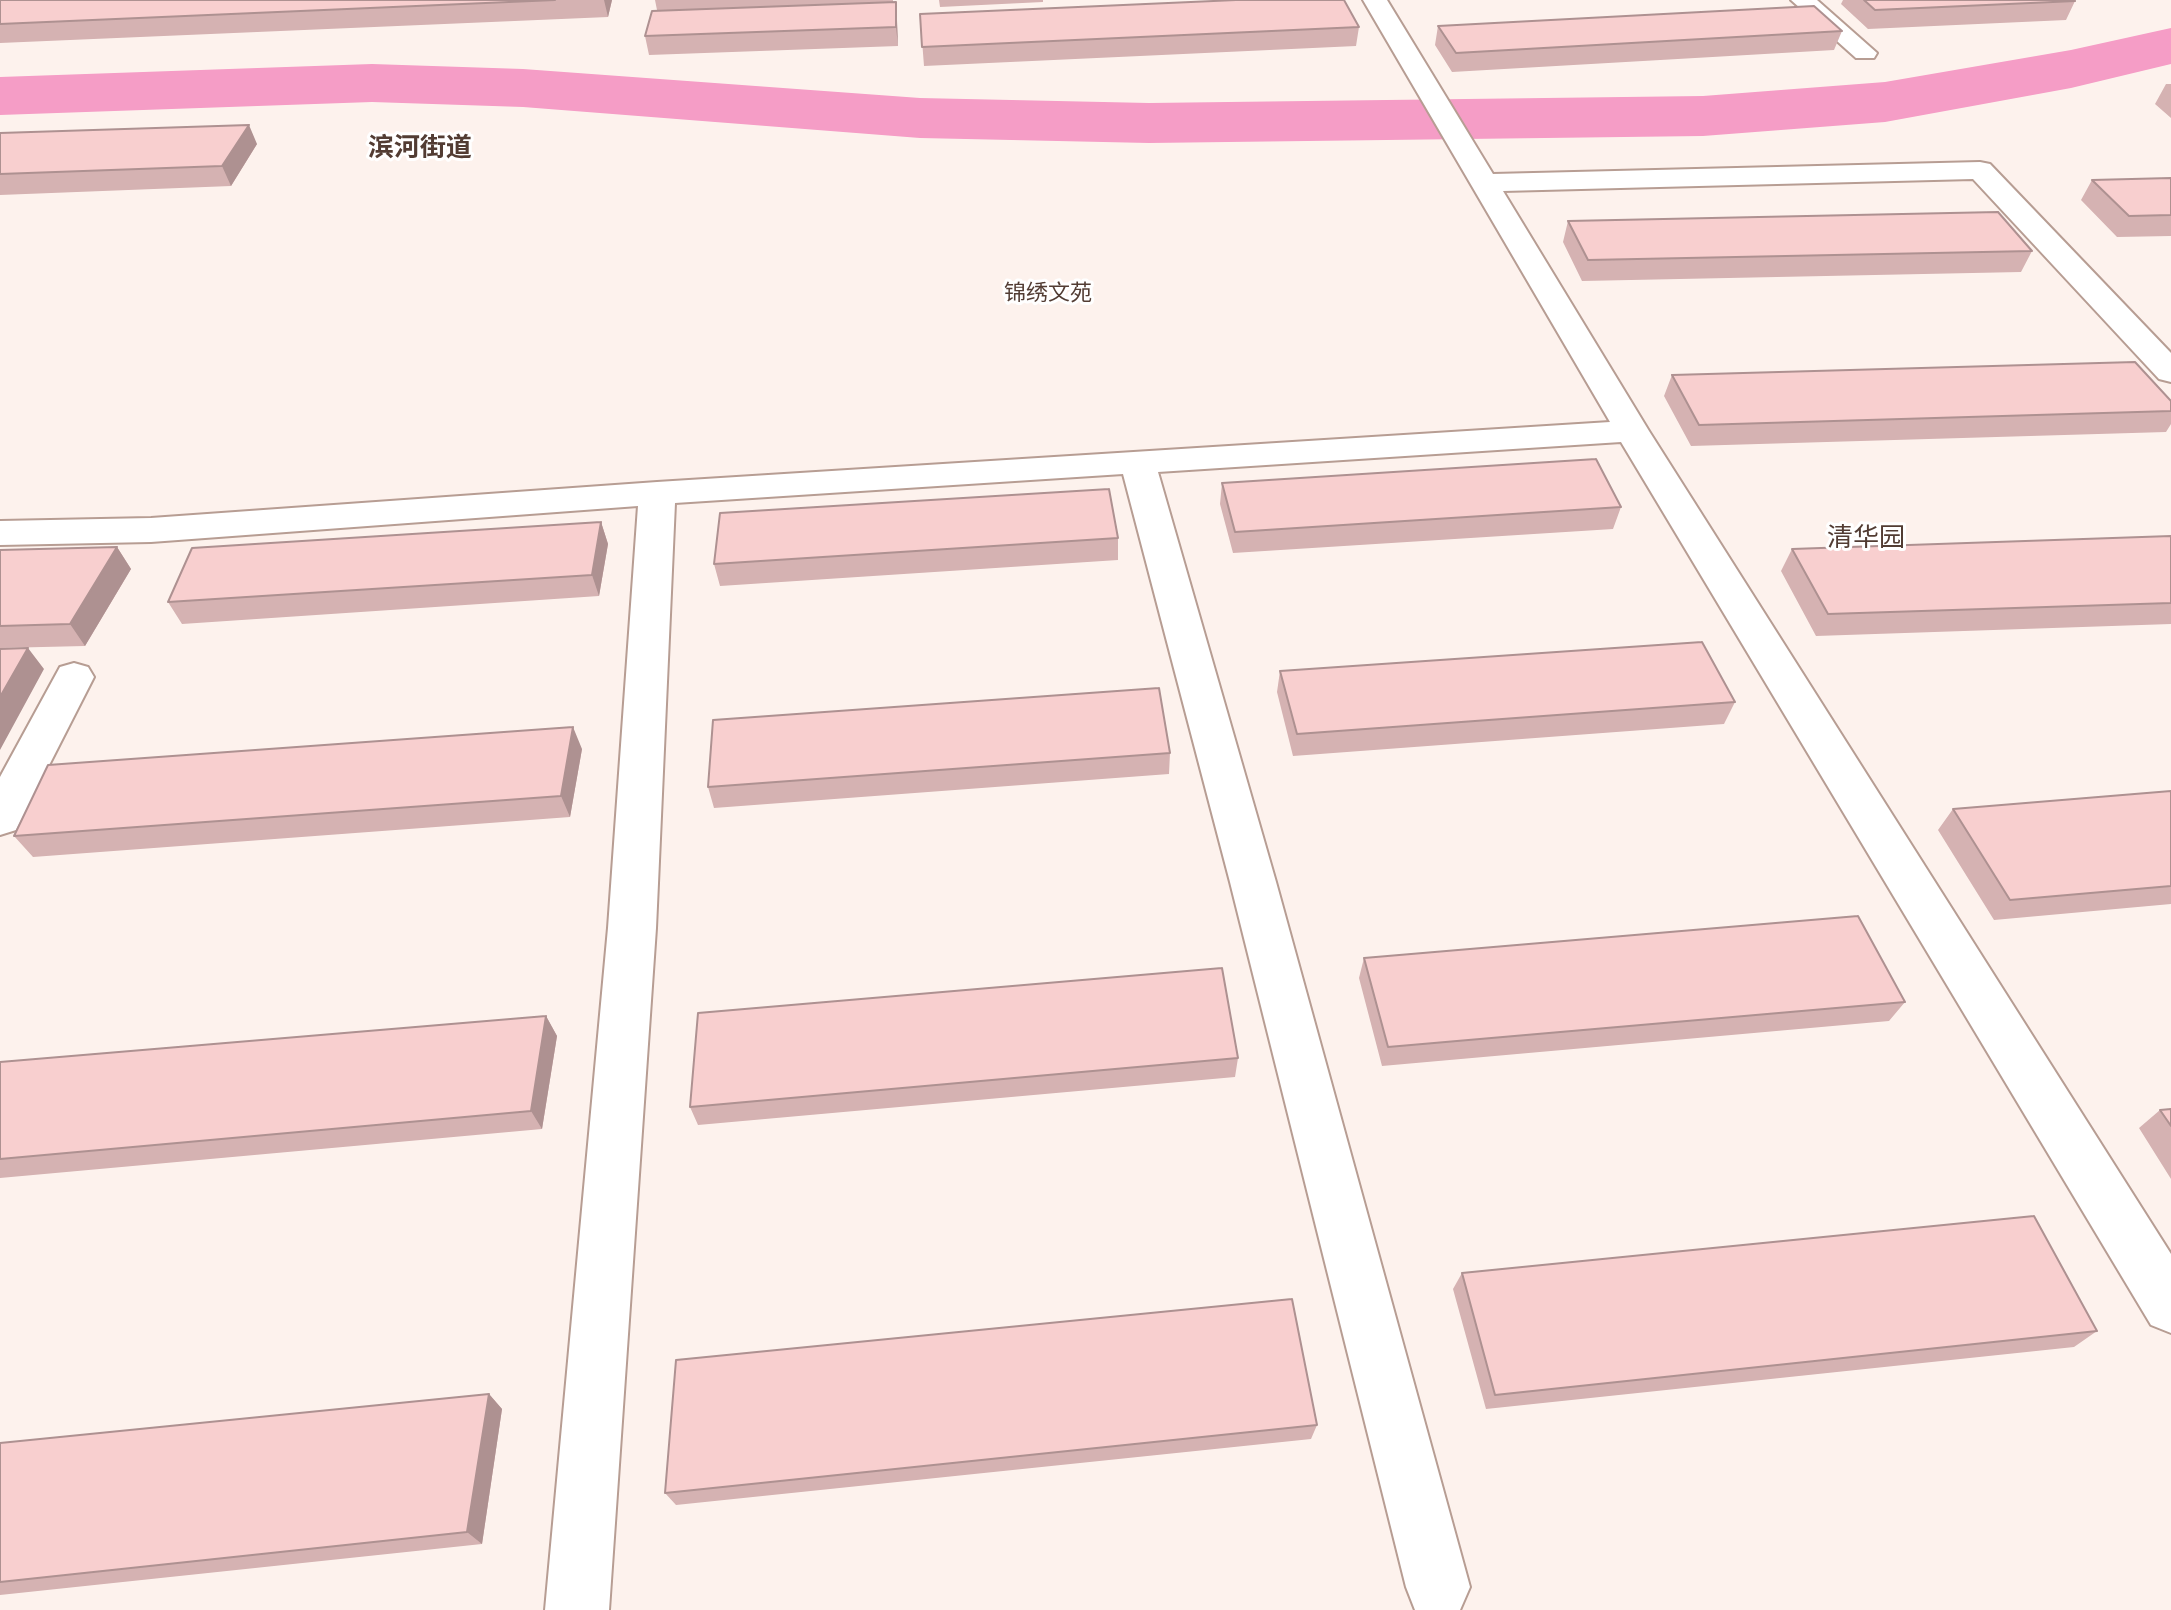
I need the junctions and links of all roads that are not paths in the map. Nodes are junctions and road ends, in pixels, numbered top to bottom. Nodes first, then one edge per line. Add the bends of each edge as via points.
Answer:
1 (1375, 0) edge
2 (1803, 0) edge
3 (1865, 53) dead end
4 (1483, 183) junction
5 (2171, 372) edge
6 (1632, 431) junction
7 (1138, 463) junction
8 (657, 493) junction
9 (0, 533) edge
10 (74, 677) dead end
11 (0, 818) edge
12 (2171, 1305) edge
13 (1438, 1587) dead end
14 (577, 1610) edge

1 - 4 street
2 - 3 street
4 - 5 street via 1980,170
4 - 6 street
6 - 7 street
6 - 12 street
7 - 8 street
7 - 13 street
8 - 9 street via 151,530
8 - 14 street via 632,928
10 - 11 street

